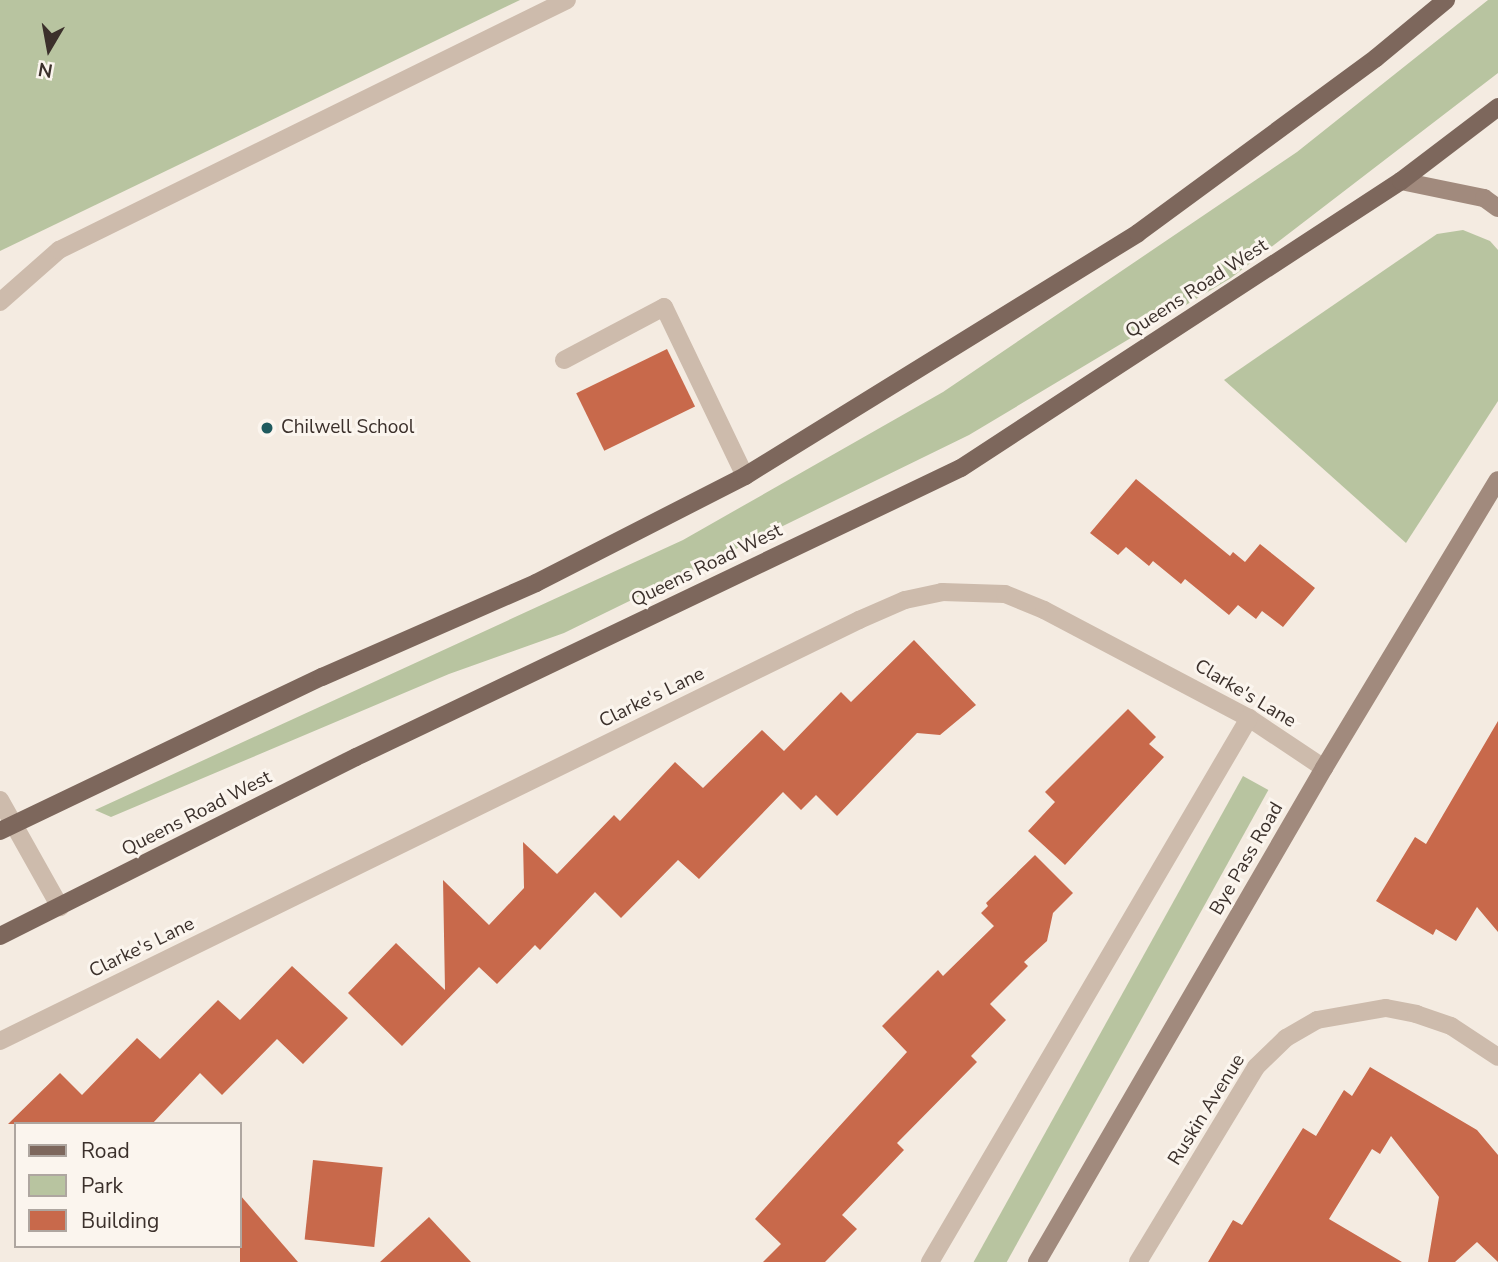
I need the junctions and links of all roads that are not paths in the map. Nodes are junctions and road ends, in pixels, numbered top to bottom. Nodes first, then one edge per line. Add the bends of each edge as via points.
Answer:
1 (567, 0) edge
2 (1446, 0) edge
3 (1498, 107) edge
4 (1401, 181) junction
5 (1498, 208) edge
6 (0, 302) edge
7 (564, 360) dead end
8 (745, 477) junction
9 (1498, 480) edge
10 (1249, 718) junction
11 (1324, 768) junction
12 (0, 800) edge
13 (6, 828) edge
14 (60, 907) junction
15 (0, 936) edge
16 (0, 1041) edge
17 (1498, 1057) edge
18 (930, 1262) edge
19 (1037, 1262) edge
20 (1138, 1262) edge

1 - 6 street via 59,250
2 - 8 main road via 1376,58 1138,233
3 - 4 main road
4 - 5 main road via 1484,198
4 - 14 main road, Queens Road West via 961,468 356,757
7 - 8 street via 664,307
8 - 13 main road via 536,583 322,677
9 - 11 main road, Bye Pass Road
10 - 11 street, Clarke's Lane
10 - 16 street, Clarke's Lane via 1085,629 1005,594 972,590 905,600
10 - 18 street
11 - 19 main road, Bye Pass Road
12 - 13 street
13 - 14 street
14 - 15 main road, Queens Road West
17 - 20 street, Ruskin Avenue via 1451,1026 1416,1014 1386,1008 1317,1020 1286,1038 1256,1067

